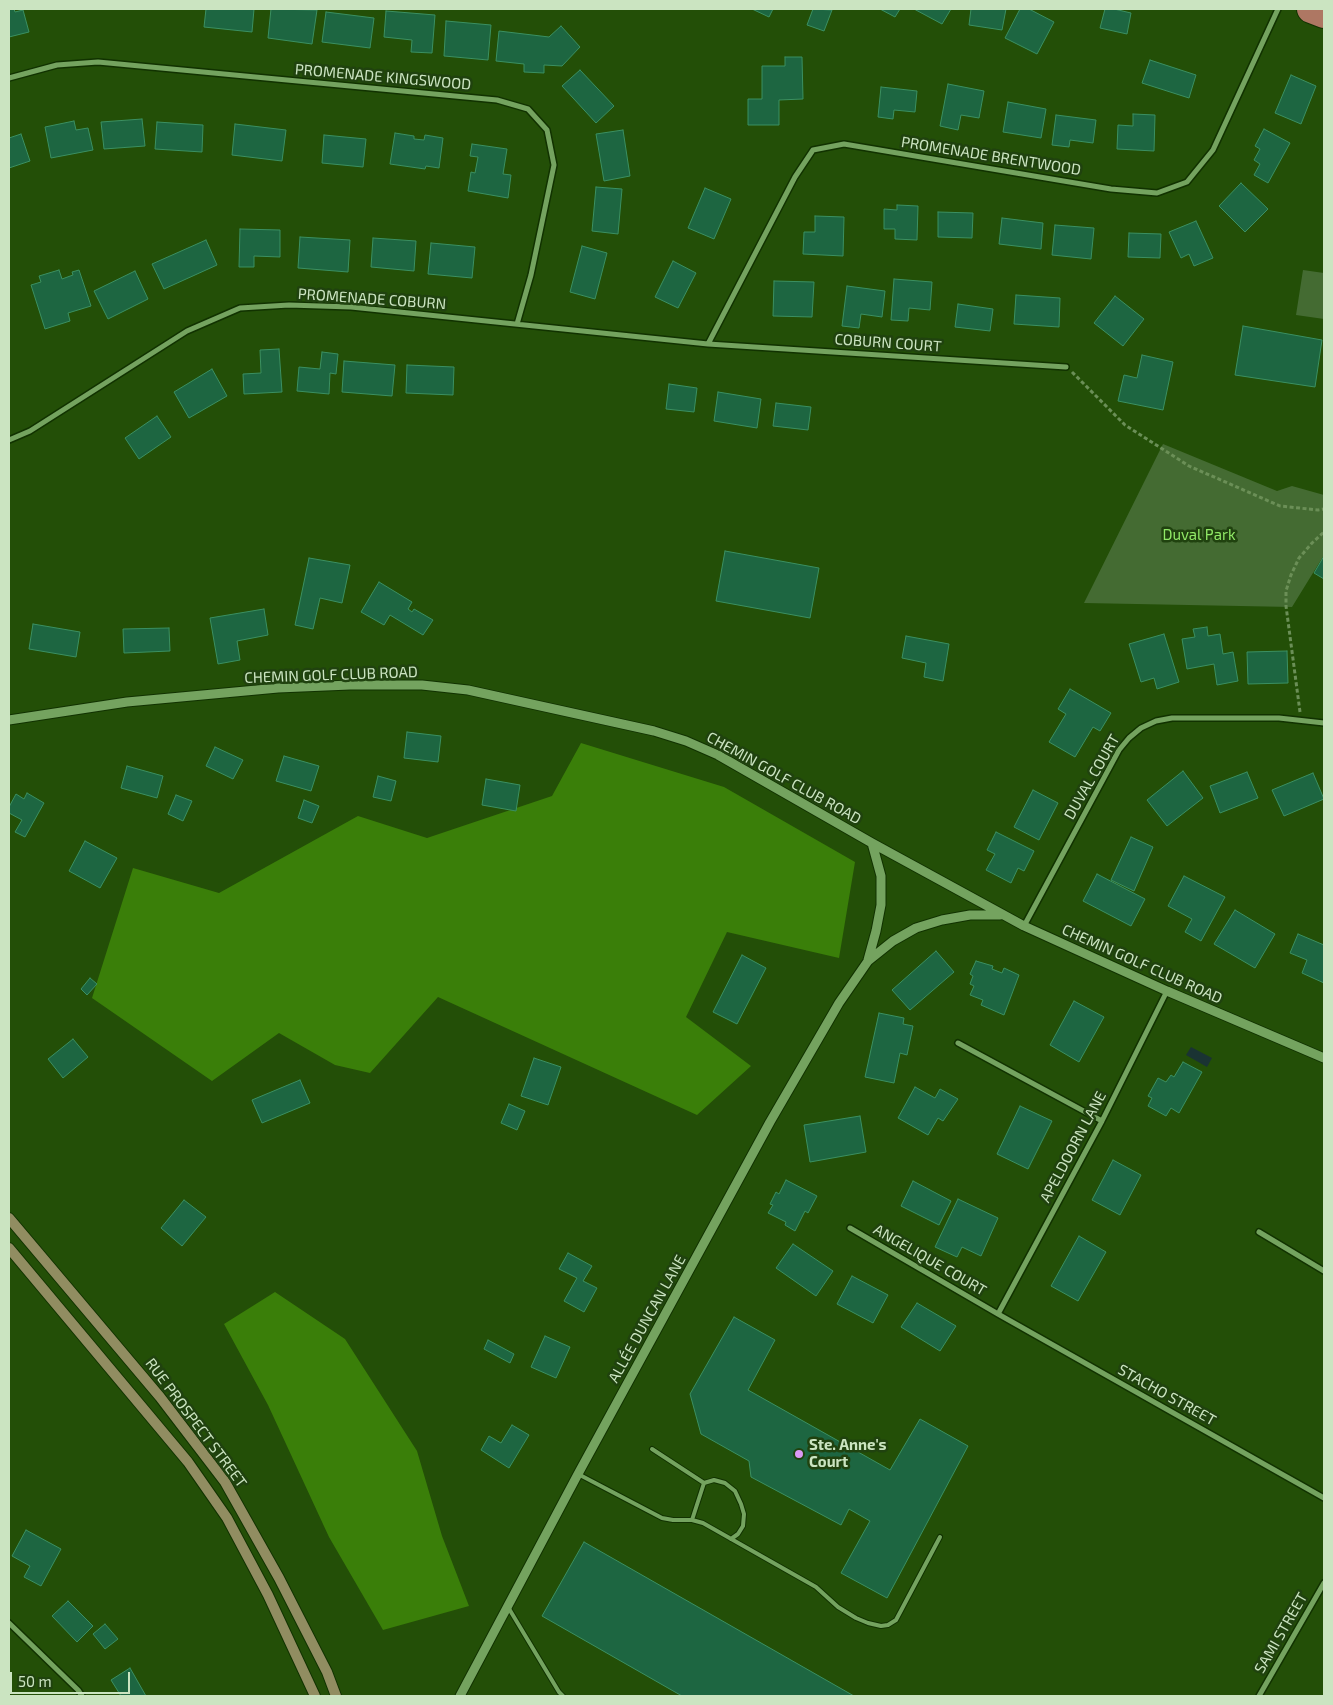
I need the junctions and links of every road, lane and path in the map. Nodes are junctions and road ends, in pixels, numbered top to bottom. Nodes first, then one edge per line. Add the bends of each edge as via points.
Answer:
1 (1278, 9) edge
2 (1311, 9) edge
3 (1324, 14) edge
4 (9, 78) edge
5 (517, 324) junction
6 (708, 344) junction
7 (1066, 366) joint
8 (9, 440) edge
9 (1324, 509) edge
10 (1324, 532) edge
11 (9, 720) edge
12 (1301, 720) junction
13 (1324, 723) edge
14 (872, 843) junction
15 (1000, 914) junction
16 (1024, 926) junction
17 (868, 961) junction
18 (1167, 991) junction
19 (958, 1042) dead end
20 (1324, 1058) edge
21 (1102, 1121) junction
22 (9, 1218) edge
23 (850, 1228) dead end
24 (1259, 1232) dead end
25 (9, 1248) edge
26 (1324, 1271) edge
27 (998, 1314) junction
28 (652, 1449) dead end
29 (578, 1474) junction
30 (704, 1483) junction
31 (1324, 1498) edge
32 (692, 1520) junction
33 (940, 1537) dead end
34 (730, 1539) junction
35 (1324, 1583) edge
36 (508, 1607) junction
37 (9, 1623) edge
38 (82, 1696) edge
39 (315, 1696) edge
40 (336, 1696) edge
41 (460, 1696) edge
42 (563, 1696) edge
43 (1258, 1696) edge

1 - 6 street, PROMENADE BRENTWOOD via 1213,150 1187,182 1158,193 1111,189 844,144 813,150 796,176
2 - 3 main road
4 - 5 street, PROMENADE KINGSWOOD via 57,65 98,62 497,100 528,109 547,130 554,165 531,275
5 - 6 street, PROMENADE COBURN
5 - 8 street, PROMENADE COBURN via 351,307 289,305 240,308 187,331 30,432
6 - 7 street, COBURN COURT
7 - 9 path via 1126,425 1188,466 1280,506
10 - 12 path via 1299,558 1286,591
11 - 14 street, CHEMIN GOLF CLUB ROAD via 127,702 278,688 422,685 468,690 686,741 718,755
12 - 13 street, DUVAL COURT
12 - 16 street, DUVAL COURT via 1172,718 1141,728 1120,750
14 - 15 street, CHEMIN GOLF CLUB ROAD
14 - 17 street via 881,876 880,905
15 - 16 street, CHEMIN GOLF CLUB ROAD
15 - 17 street via 970,915 916,928
16 - 18 street, CHEMIN GOLF CLUB ROAD
17 - 29 street, ALLÉE DUNCAN LANE via 808,1054
18 - 20 street, CHEMIN GOLF CLUB ROAD
18 - 21 street, APELDOORN LANE
19 - 21 street
21 - 27 street, APELDOORN LANE
22 - 40 main road, RUE PROSPECT STREET via 160,1396 225,1482 279,1578
23 - 27 street, ANGELIQUE COURT
24 - 26 street
25 - 39 main road, RUE PROSPECT STREET via 188,1462 227,1518 268,1595
27 - 31 street, STACHO STREET
28 - 30 lane
29 - 32 lane via 662,1518
29 - 36 street, ALLÉE DUNCAN LANE
30 - 32 lane
30 - 34 lane via 714,1480 725,1483 741,1504 743,1526
32 - 34 lane
33 - 34 lane via 896,1620 881,1626 850,1614 816,1587
35 - 43 street, SAMI STREET
36 - 41 street, ALLÉE DUNCAN LANE
36 - 42 lane
37 - 38 street

